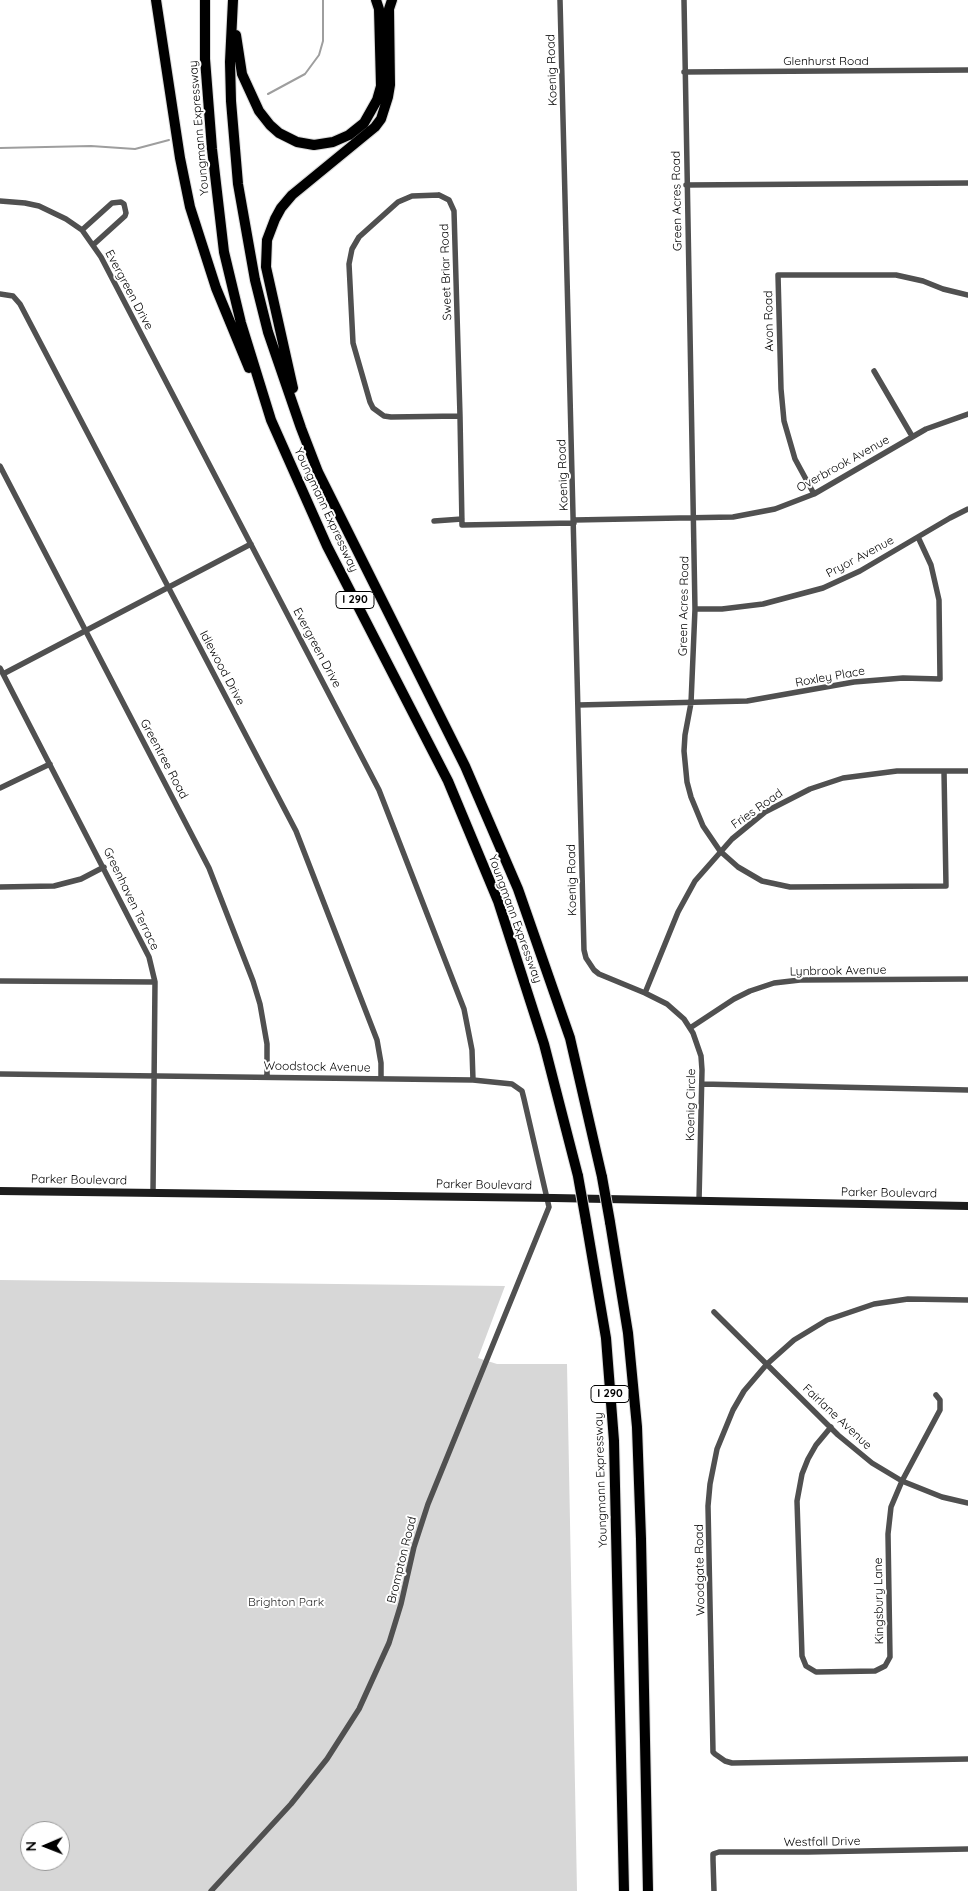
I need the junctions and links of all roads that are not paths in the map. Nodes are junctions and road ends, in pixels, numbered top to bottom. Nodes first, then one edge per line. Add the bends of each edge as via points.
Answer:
1 (156, 0) edge
2 (233, 0) edge
3 (376, 0) edge
4 (392, 0) edge
5 (560, 0) edge
6 (684, 0) edge
7 (205, 3) edge
8 (233, 13) junction
9 (968, 70) edge
10 (684, 72) junction
11 (968, 183) edge
12 (686, 185) junction
13 (0, 201) edge
14 (82, 230) junction
15 (93, 245) junction
16 (0, 294) edge
17 (968, 295) edge
18 (874, 371) dead end
19 (968, 414) edge
20 (460, 416) junction
21 (271, 420) junction
22 (301, 428) junction
23 (912, 436) junction
24 (0, 466) edge
25 (814, 494) junction
26 (968, 509) edge
27 (694, 518) junction
28 (462, 520) junction
29 (434, 521) dead end
30 (574, 522) junction
31 (918, 537) junction
32 (251, 544) junction
33 (169, 587) junction
34 (695, 608) junction
35 (86, 631) junction
36 (0, 668) edge
37 (3, 674) junction
38 (691, 703) junction
39 (578, 705) junction
40 (50, 764) junction
41 (944, 771) junction
42 (968, 771) edge
43 (0, 788) edge
44 (720, 851) junction
45 (104, 867) junction
46 (0, 887) edge
47 (584, 950) joint
48 (968, 979) edge
49 (0, 980) edge
50 (155, 982) junction
51 (645, 993) junction
52 (690, 1028) junction
53 (0, 1074) edge
54 (154, 1075) junction
55 (268, 1076) junction
56 (381, 1078) junction
57 (473, 1080) junction
58 (702, 1084) junction
59 (968, 1090) edge
60 (0, 1191) edge
61 (153, 1192) junction
62 (546, 1198) junction
63 (699, 1201) junction
64 (968, 1206) edge
65 (968, 1300) edge
66 (714, 1312) dead end
67 (767, 1364) junction
68 (936, 1395) dead end
69 (831, 1427) junction
70 (902, 1481) junction
71 (968, 1503) edge
72 (968, 1759) edge
73 (968, 1849) edge
74 (211, 1891) edge
75 (624, 1891) edge
76 (648, 1891) edge
77 (714, 1891) edge

1 - 21 highway via 180,158 196,227 216,288
2 - 8 highway, Youngmann Expressway / I 290
3 - 8 highway via 381,86 377,100 357,130 322,144 305,144 288,138 258,111 242,74
4 - 22 highway via 389,8 390,85 380,119 375,127 292,194 275,218 267,240 266,267
5 - 30 street, Koenig Road
6 - 10 street, Green Acres Road
7 - 21 highway, Youngmann Expressway / I 290 via 204,59 224,252
8 - 22 highway, Youngmann Expressway / I 290 via 231,101 244,224 268,332
9 - 10 street, Glenhurst Road
10 - 12 street, Green Acres Road
11 - 12 street
12 - 27 street, Green Acres Road
13 - 14 street, Evergreen Drive via 39,206
14 - 15 street, Evergreen Drive
14 - 15 street, Evergreen Drive via 112,203 124,204 125,216
15 - 32 street, Evergreen Drive
16 - 33 street, Idlewood Drive via 12,296 20,304
17 - 25 street, Avon Road via 908,276 778,275 780,389 784,421 795,459
18 - 23 street
19 - 23 street, Overbrook Avenue
20 - 20 street, Sweet Briar Road via 453,205 439,195 412,196 393,205 359,237 352,249 352,343 370,402 378,413 391,418
20 - 28 street, Sweet Briar Road
21 - 75 highway, Youngmann Expressway / I 290, bridge via 327,546 448,781 498,901 544,1044 578,1176 606,1338 614,1441
22 - 76 highway, Youngmann Expressway / I 290, bridge via 318,472 465,766 518,889 570,1038 610,1222 628,1333 637,1427
23 - 25 street, Overbrook Avenue
24 - 35 street, Greentree Road
25 - 27 street, Overbrook Avenue via 754,514
26 - 31 street, Pryor Avenue
27 - 30 street, Overbrook Avenue
27 - 34 street, Green Acres Road
28 - 29 street
28 - 30 street via 462,525
30 - 39 street, Koenig Road
31 - 34 street, Pryor Avenue via 842,580 804,594 756,605
31 - 38 street, Roxley Place via 937,585 940,679 870,680 762,699
32 - 33 street
32 - 57 street, Evergreen Drive via 379,790 464,1009 472,1050
33 - 35 street
33 - 56 street, Idlewood Drive via 296,831 377,1040
34 - 38 street, Green Acres Road
35 - 37 street
35 - 55 street, Greentree Road via 209,868 260,1004 267,1044
36 - 37 street, Greenhaven Terrace
37 - 40 street, Greenhaven Terrace
38 - 39 street, Roxley Place
38 - 44 street, Green Acres Road via 684,751 687,782 703,826
39 - 47 street, Koenig Road
40 - 43 street
40 - 45 street, Greenhaven Terrace
41 - 42 street, Fries Road
41 - 44 street, Fries Road via 879,772 826,783 765,812
41 - 44 street, Green Acres Road via 946,886 783,886 749,875
44 - 51 street, Fries Road via 684,900
45 - 46 street via 60,885
45 - 50 street, Greenhaven Terrace via 144,944
47 - 51 street, Koenig Circle via 589,964 600,974
48 - 52 street, Lynbrook Avenue via 774,983 734,999
49 - 50 street
50 - 54 street, Greenhaven Terrace
51 - 52 street, Koenig Circle via 672,1008
52 - 58 street, Koenig Circle via 701,1056
53 - 54 street, Woodstock Avenue
54 - 55 street, Woodstock Avenue
54 - 61 street, Greenhaven Terrace
55 - 56 street, Woodstock Avenue
56 - 57 street, Woodstock Avenue
57 - 62 street, Woodstock Avenue via 512,1084 522,1091
58 - 59 street
58 - 63 street, Koenig Circle
60 - 61 street, Parker Boulevard
61 - 62 street, Parker Boulevard
62 - 63 street, Parker Boulevard
62 - 74 street, Brompton Road via 548,1206 534,1247 425,1511 395,1625 369,1690 344,1735 309,1783
63 - 64 street, Parker Boulevard
65 - 67 street, Woodgate Road via 908,1299 850,1311 806,1331
66 - 67 street, Fairlane Avenue
67 - 69 street, Fairlane Avenue
67 - 72 street, Woodgate Road via 733,1410 717,1450 710,1484 714,1752 732,1763
68 - 70 street, Kingsbury Lane via 940,1400 940,1410
69 - 70 street, Fairlane Avenue via 872,1463
69 - 70 street, Kingsbury Lane via 808,1459 797,1501 802,1656 810,1670 875,1671 888,1662 888,1520
70 - 71 street, Fairlane Avenue via 942,1497
73 - 77 street, Westfall Drive via 719,1852 714,1854 713,1860

